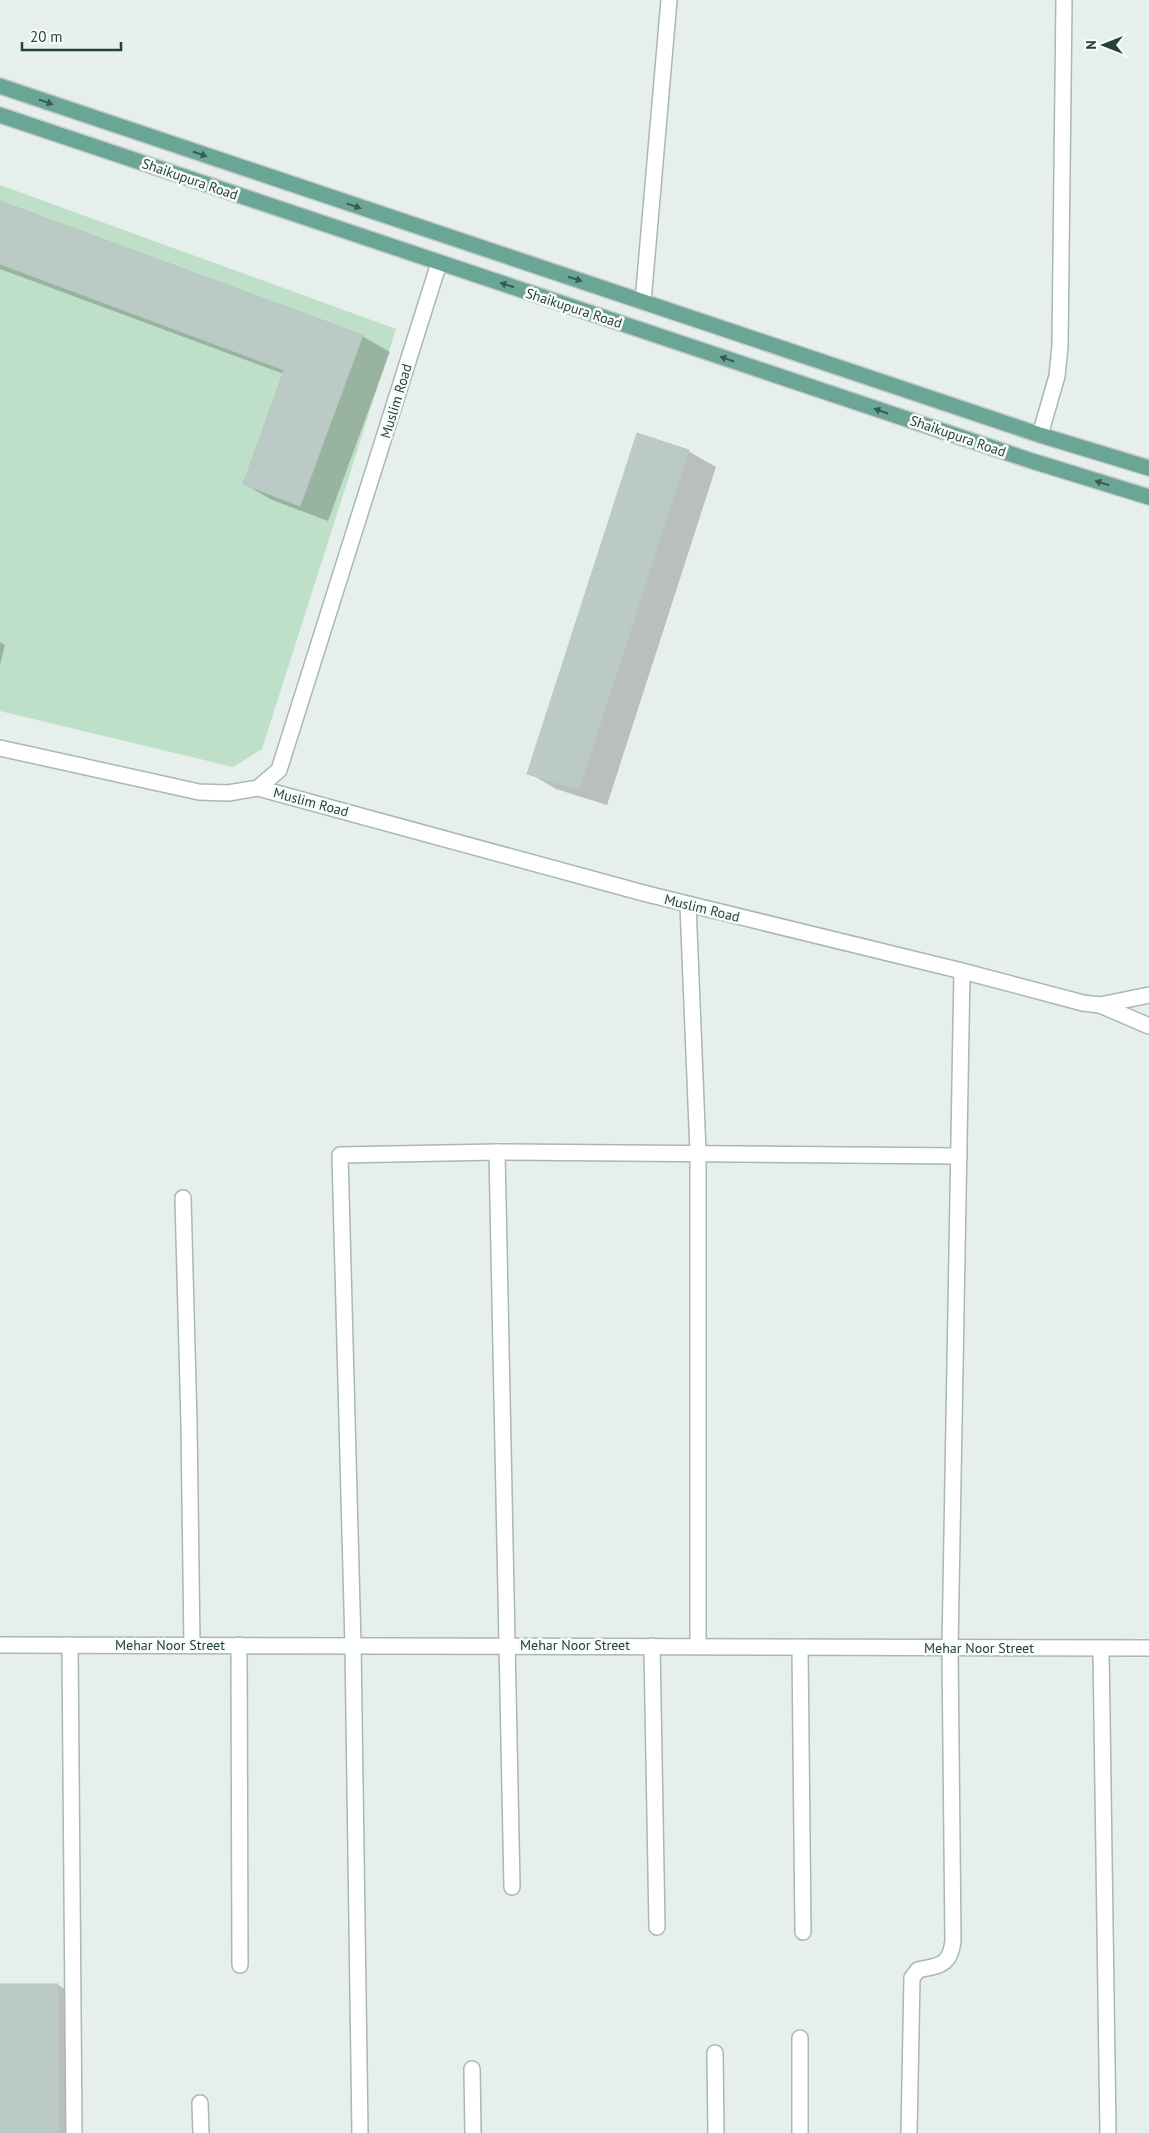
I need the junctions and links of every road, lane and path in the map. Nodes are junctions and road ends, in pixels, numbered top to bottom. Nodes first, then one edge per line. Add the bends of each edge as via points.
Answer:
1 (670, 0) edge
2 (1064, 0) edge
3 (0, 86) edge
4 (0, 115) edge
5 (439, 263) junction
6 (643, 302) junction
7 (1040, 435) junction
8 (1149, 468) edge
9 (1149, 497) edge
10 (0, 748) edge
11 (258, 788) junction
12 (688, 905) junction
13 (962, 971) junction
14 (1149, 995) edge
15 (1100, 1005) junction
16 (1149, 1026) edge
17 (497, 1152) junction
18 (698, 1152) junction
19 (959, 1156) junction
20 (183, 1198) dead end
21 (0, 1645) edge
22 (70, 1645) junction
23 (192, 1645) junction
24 (239, 1645) junction
25 (353, 1645) junction
26 (507, 1645) junction
27 (652, 1646) junction
28 (698, 1646) junction
29 (800, 1647) junction
30 (950, 1648) junction
31 (1149, 1648) edge
32 (1101, 1649) junction
33 (512, 1886) dead end
34 (656, 1927) dead end
35 (804, 1932) dead end
36 (240, 1965) dead end
37 (800, 2038) dead end
38 (715, 2053) dead end
39 (472, 2069) dead end
40 (200, 2104) dead end
41 (74, 2133) edge
42 (201, 2133) edge
43 (360, 2133) edge
44 (472, 2133) edge
45 (716, 2133) edge
46 (800, 2133) edge
47 (909, 2133) edge
48 (1108, 2133) edge

1 - 6 street
2 - 7 street via 1060,346 1057,376
3 -> 6 main road, Shaikupura Road
4 - 5 main road, Shaikupura Road
9 -> 5 main road, Shaikupura Road
5 - 11 street, Muslim Road via 290,740 279,770
6 - 7 main road, Shaikupura Road
7 - 8 main road, Shaikupura Road
10 - 11 street, Muslim Road via 199,792 228,793
11 - 12 street, Muslim Road
12 - 13 street, Muslim Road
12 - 18 street
13 - 15 street, Muslim Road via 1065,999
13 - 19 street
14 - 15 street, Muslim Road
15 - 16 street
17 - 18 street
17 - 25 street via 340,1155
17 - 26 street
18 - 19 street
18 - 28 street
19 - 30 street
20 - 23 street
21 - 22 street, Mehar Noor Street
22 - 23 street, Mehar Noor Street
22 - 41 street
23 - 24 street, Mehar Noor Street
24 - 25 street, Mehar Noor Street
24 - 36 street
25 - 26 street, Mehar Noor Street
25 - 43 street
26 - 27 street, Mehar Noor Street
26 - 33 street
27 - 28 street, Mehar Noor Street
27 - 34 street
28 - 29 street, Mehar Noor Street
29 - 30 street, Mehar Noor Street
29 - 35 street
30 - 32 street, Mehar Noor Street
30 - 47 street via 952,1955 942,1964 918,1970 912,1978
31 - 32 street, Mehar Noor Street
32 - 48 street
37 - 46 street
38 - 45 street
39 - 44 street
40 - 42 street

